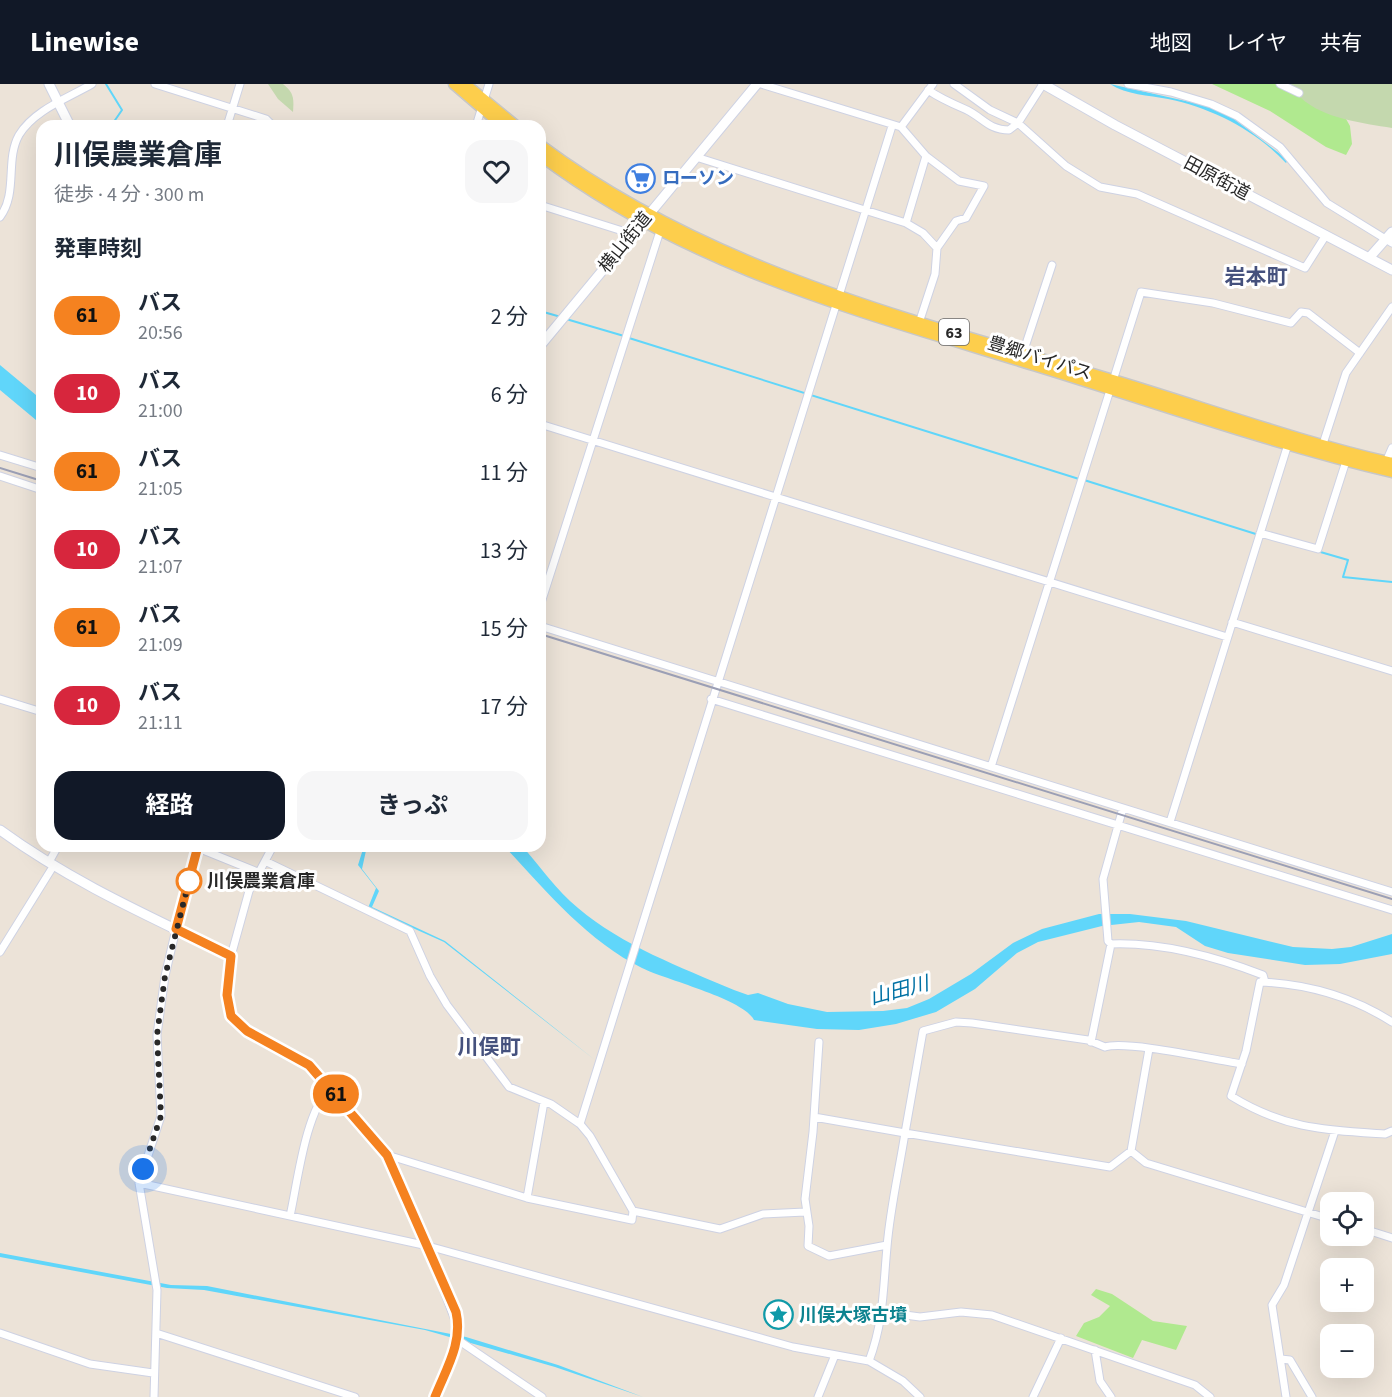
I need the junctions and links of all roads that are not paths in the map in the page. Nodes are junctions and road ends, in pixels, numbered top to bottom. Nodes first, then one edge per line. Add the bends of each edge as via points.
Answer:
1 (49, 84) edge
2 (92, 84) edge
3 (155, 84) edge
4 (240, 84) edge
5 (454, 84) edge
6 (465, 84) edge
7 (489, 84) edge
8 (759, 84) edge
9 (954, 84) edge
10 (1043, 84) edge
11 (1128, 84) edge
12 (1280, 84) edge
13 (931, 87) edge
14 (1299, 93) dead end
15 (59, 104) junction
16 (483, 105) junction
17 (232, 108) junction
18 (67, 120) edge
19 (228, 120) edge
20 (267, 120) edge
21 (478, 120) edge
22 (497, 120) edge
23 (507, 120) edge
24 (1018, 123) junction
25 (896, 127) junction
26 (546, 149) edge
27 (926, 156) junction
28 (696, 157) junction
29 (546, 159) edge
30 (546, 207) edge
31 (866, 210) junction
32 (0, 217) edge
33 (646, 218) junction
34 (906, 223) junction
35 (661, 227) junction
36 (632, 234) junction
37 (1326, 235) junction
38 (1390, 238) edge
39 (937, 248) junction
40 (1369, 258) junction
41 (1052, 265) dead end
42 (1392, 270) edge
43 (836, 300) junction
44 (1392, 307) edge
45 (919, 325) junction
46 (546, 339) edge
47 (1360, 353) junction
48 (1022, 357) junction
49 (1111, 384) junction
50 (546, 426) edge
51 (592, 439) junction
52 (1289, 440) junction
53 (1322, 448) junction
54 (1392, 448) edge
55 (0, 455) edge
56 (1347, 455) junction
57 (36, 466) edge
58 (1388, 466) edge
59 (0, 476) edge
60 (36, 488) edge
61 (774, 497) junction
62 (1260, 533) junction
63 (1049, 583) junction
64 (546, 587) edge
65 (1232, 622) junction
66 (546, 628) edge
67 (1227, 637) junction
68 (1392, 671) edge
69 (717, 681) junction
70 (0, 699) edge
71 (711, 699) junction
72 (36, 710) edge
73 (991, 767) junction
74 (1123, 808) junction
75 (1170, 822) junction
76 (1118, 824) junction
77 (0, 830) edge
78 (56, 852) edge
79 (197, 852) edge
80 (210, 852) edge
81 (271, 852) edge
82 (267, 862) junction
83 (51, 864) junction
84 (260, 873) junction
85 (1392, 892) edge
86 (1392, 910) edge
87 (176, 929) junction
88 (1110, 942) junction
89 (0, 952) edge
90 (231, 956) junction
91 (1265, 982) junction
92 (1392, 1022) edge
93 (819, 1042) dead end
94 (1091, 1042) junction
95 (1149, 1049) junction
96 (1242, 1064) junction
97 (330, 1087) junction
98 (543, 1102) junction
99 (814, 1117) junction
100 (580, 1124) junction
101 (1335, 1131) junction
102 (1392, 1131) edge
103 (905, 1133) junction
104 (1131, 1151) junction
105 (387, 1155) junction
106 (139, 1183) junction
107 (527, 1198) junction
108 (633, 1211) junction
109 (805, 1212) junction
110 (1308, 1212) junction
111 (290, 1216) junction
112 (1320, 1216) edge
113 (1374, 1232) edge
114 (1392, 1238) edge
115 (887, 1245) junction
116 (428, 1246) junction
117 (883, 1312) junction
118 (0, 1333) edge
119 (156, 1333) junction
120 (1061, 1338) junction
121 (458, 1340) junction
122 (1095, 1350) junction
123 (835, 1355) junction
124 (1281, 1359) junction
125 (869, 1361) junction
126 (153, 1373) junction
127 (154, 1397) edge
128 (355, 1397) edge
129 (435, 1397) edge
130 (542, 1397) edge
131 (818, 1397) edge
132 (920, 1397) edge
133 (1033, 1397) edge
134 (1111, 1397) edge
135 (1210, 1397) edge
136 (1286, 1397) edge
137 (1312, 1397) edge

1 - 15 street
2 - 15 street
3 - 17 street
4 - 17 street
5 - 16 main road
6 - 16 main road
7 - 16 street
8 - 25 street
8 - 28 street, 横山街道
9 - 24 street via 990,110
10 - 24 street
10 - 37 street, 田原街道
11 - 38 street via 1171,92 1237,116 1280,147 1326,203
12 - 14 street
13 - 24 street via 948,103 998,130 1009,130
13 - 25 street
15 - 18 street
15 - 32 street via 42,111 19,136 9,198
16 - 21 street
16 - 22 main road
16 - 23 main road
17 - 19 street
17 - 20 street
24 - 37 street via 1066,166 1100,187 1137,194 1305,268
25 - 27 street
25 - 31 street
26 - 33 main road, 豊郷バイパス / 63
27 - 34 street
27 - 39 street via 959,181 984,186 966,218 956,221
28 - 31 street
28 - 33 street, 横山街道
29 - 33 main road, 豊郷バイパス / 63 via 585,187
30 - 36 street
31 - 34 street
31 - 43 street
33 - 35 main road, 豊郷バイパス / 63
33 - 36 street, 横山街道
34 - 39 street
35 - 43 main road, 豊郷バイパス / 63
35 - 51 street
36 - 46 street, 横山街道
37 - 40 street, 田原街道
38 - 40 street
39 - 45 street via 935,274
40 - 42 street, 田原街道
41 - 48 street
43 - 45 main road, 豊郷バイパス / 63
43 - 61 street
44 - 47 street
45 - 48 main road, 豊郷バイパス / 63
47 - 49 street via 1308,313 1301,312 1291,323 1213,303 1141,292
47 - 53 street via 1346,373
48 - 49 main road, 豊郷バイパス / 63
49 - 52 main road, 豊郷バイパス / 63
49 - 63 street
50 - 51 street
51 - 61 street
51 - 64 street
52 - 53 main road, 豊郷バイパス / 63
52 - 62 street
53 - 56 main road, 豊郷バイパス / 63
54 - 58 street
55 - 57 street
56 - 58 main road, 豊郷バイパス / 63
56 - 62 street via 1318,549
59 - 60 street
61 - 63 street
61 - 69 street
62 - 65 street
63 - 67 street
63 - 73 street
65 - 67 street
65 - 68 street
66 - 69 street
67 - 75 street
69 - 71 street
69 - 73 street
70 - 72 street
71 - 76 street
71 - 100 street
73 - 74 street
74 - 75 street
74 - 76 street
75 - 85 street
76 - 86 street
76 - 88 street via 1103,879
77 - 83 street
78 - 83 street
79 - 87 street
80 - 84 street
81 - 82 street
82 - 84 street
82 - 98 street via 410,931 447,1005 509,1087
83 - 87 street
83 - 89 street
84 - 90 street via 244,906
87 - 90 street
87 - 106 street via 157,1035 161,1116
88 - 91 street via 1141,943 1209,958 1263,975
88 - 94 street
90 - 97 street via 227,1006 237,1024 300,1059
91 - 92 street via 1308,986 1365,1005
91 - 96 street via 1260,982
93 - 99 street
94 - 95 street via 1105,1047 1112,1044
94 - 103 street via 956,1022 923,1032
95 - 96 street
95 - 104 street
96 - 101 street via 1231,1096 1257,1112 1290,1124
97 - 105 street
97 - 111 street via 307,1140
98 - 100 street
98 - 107 street
99 - 103 street
99 - 109 street
100 - 108 street
101 - 102 street
101 - 110 street
103 - 104 street via 1110,1167
103 - 115 street
104 - 110 street via 1146,1163
105 - 107 street
105 - 116 street
106 - 111 street
106 - 119 street via 157,1290
107 - 108 street via 632,1220
108 - 109 street via 720,1229 763,1214
109 - 115 street via 808,1246 829,1256
110 - 112 street
110 - 124 street via 1284,1284 1272,1305
111 - 116 street
113 - 114 street
115 - 117 street
116 - 121 street via 456,1312
116 - 123 street via 793,1347
117 - 120 street via 920,1317 961,1312 992,1314
117 - 125 street
118 - 126 street via 90,1364
119 - 126 street
119 - 128 street
120 - 122 street
120 - 133 street
121 - 129 street
121 - 130 street
122 - 134 street via 1100,1381
122 - 135 street via 1195,1385
123 - 125 street
123 - 131 street
124 - 136 street
124 - 137 street via 1290,1360
125 - 132 street via 903,1381
126 - 127 street

